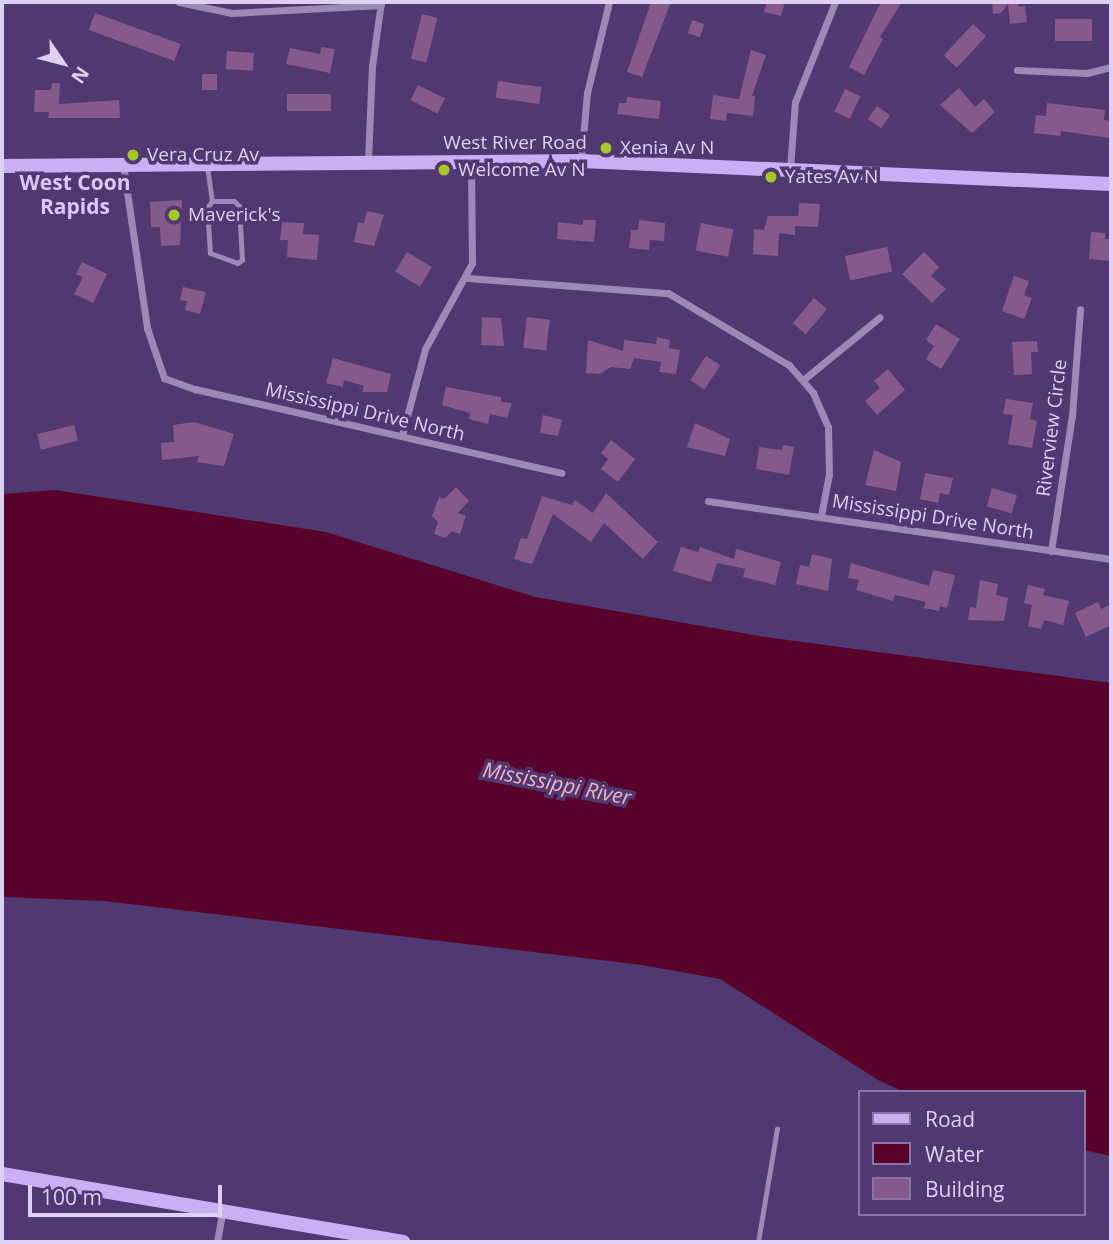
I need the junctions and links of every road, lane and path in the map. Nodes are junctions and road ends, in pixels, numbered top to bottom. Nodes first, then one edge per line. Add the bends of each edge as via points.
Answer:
1 (179, 2) edge
2 (609, 2) edge
3 (835, 2) edge
4 (381, 4) edge
5 (1111, 67) edge
6 (1017, 69) dead end
7 (368, 161) junction
8 (581, 161) junction
9 (471, 162) junction
10 (207, 163) junction
11 (123, 164) junction
12 (2, 166) edge
13 (790, 168) junction
14 (1111, 184) edge
15 (212, 201) junction
16 (467, 278) junction
17 (1080, 309) dead end
18 (880, 317) dead end
19 (803, 380) junction
20 (402, 435) junction
21 (561, 473) dead end
22 (708, 501) dead end
23 (821, 516) junction
24 (1051, 551) junction
25 (1111, 559) edge
26 (777, 1129) dead end
27 (2, 1174) edge
28 (222, 1213) junction
29 (217, 1242) edge
30 (402, 1242) edge
31 (758, 1242) edge

1 - 4 street via 232,13
2 - 8 street via 587,93
3 - 13 street via 795,102
4 - 7 street via 372,66
5 - 6 street via 1087,74
7 - 9 main road, West River Road
7 - 10 main road, West River Road
8 - 9 main road, West River Road
8 - 13 main road, West River Road
9 - 16 street via 473,244
10 - 11 main road, West River Road
10 - 15 lane
11 - 12 main road, West River Road
11 - 20 street, Mississippi Drive North via 147,328 164,378
13 - 14 main road, West River Road
15 - 15 lane via 207,208 210,253 237,264 242,260 239,206 234,201
16 - 19 street via 668,293 781,360
16 - 20 street via 425,349
17 - 24 street, Riverview Circle via 1072,416
18 - 19 street
19 - 23 street via 828,427 829,474
20 - 21 street, Mississippi Drive North
22 - 23 street, Mississippi Drive North
23 - 24 street, Mississippi Drive North
24 - 25 street, Mississippi Drive North
26 - 31 lane
27 - 28 main road
28 - 29 street
28 - 30 main road

